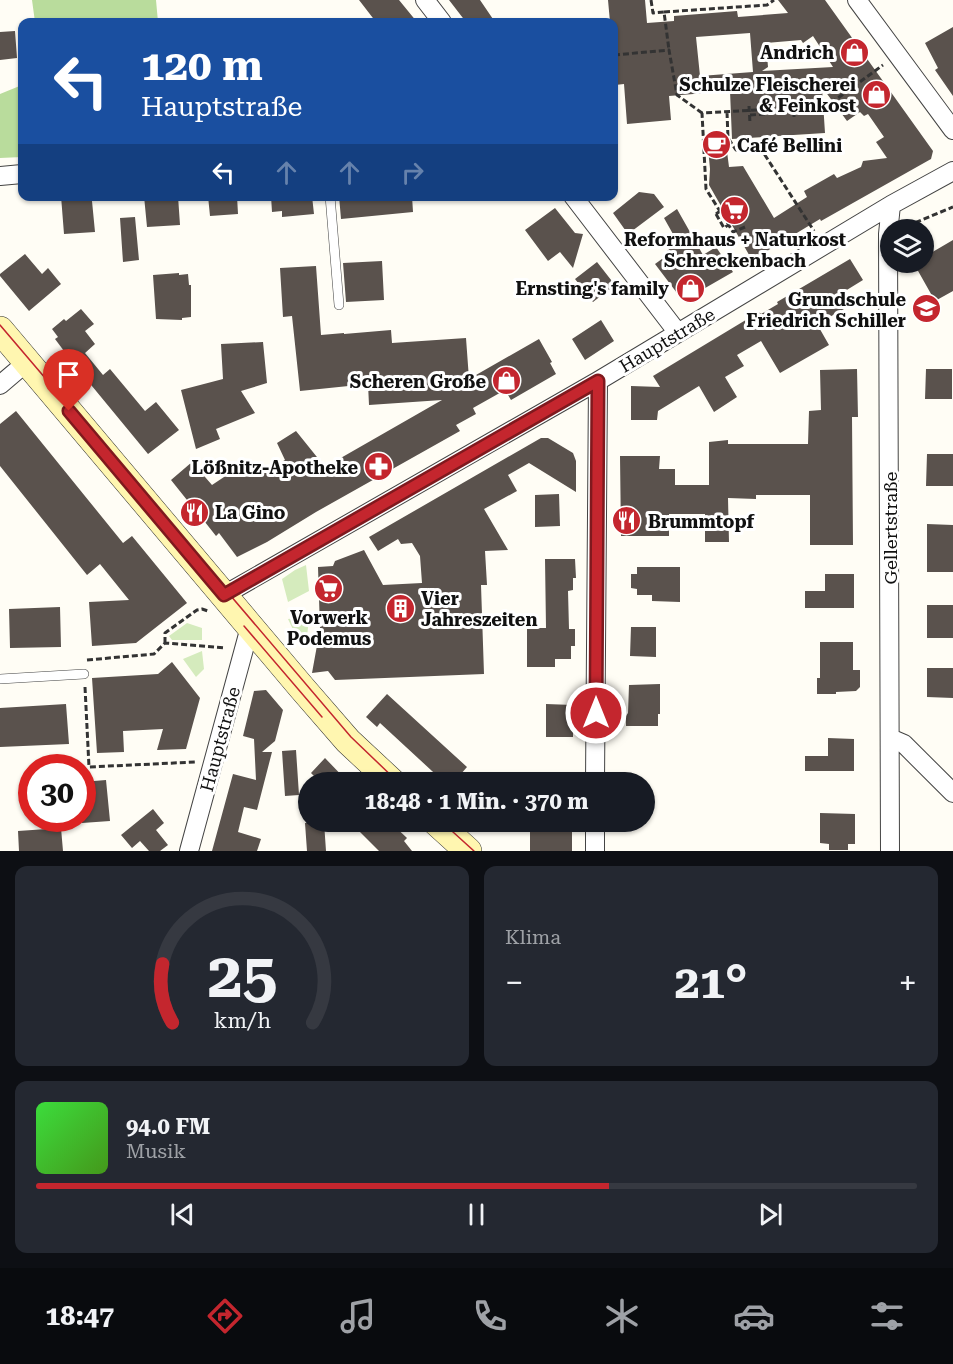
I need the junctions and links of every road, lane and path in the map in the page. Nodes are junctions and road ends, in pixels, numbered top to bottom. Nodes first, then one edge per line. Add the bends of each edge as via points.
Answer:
1 (425, 0) edge
2 (651, 0) edge
3 (774, 0) edge
4 (857, 0) edge
5 (664, 12) junction
6 (439, 18) edge
7 (669, 50) junction
8 (618, 55) edge
9 (897, 55) junction
10 (794, 103) dead end
11 (749, 106) dead end
12 (766, 110) junction
13 (728, 112) junction
14 (702, 113) junction
15 (750, 115) junction
16 (794, 117) dead end
17 (750, 123) dead end
18 (953, 130) edge
19 (953, 171) edge
20 (18, 174) edge
21 (0, 176) edge
22 (330, 201) edge
23 (577, 201) edge
24 (891, 205) junction
25 (953, 207) edge
26 (723, 209) dead end
27 (925, 219) edge
28 (728, 225) junction
29 (745, 227) dead end
30 (824, 246) junction
31 (339, 305) dead end
32 (0, 330) edge
33 (678, 333) junction
34 (27, 362) junction
35 (598, 381) junction
36 (0, 386) edge
37 (213, 602) junction
38 (250, 627) junction
39 (165, 643) junction
40 (232, 648) dead end
41 (84, 675) junction
42 (0, 679) edge
43 (890, 738) junction
44 (214, 761) junction
45 (381, 772) edge
46 (595, 772) edge
47 (953, 793) edge
48 (447, 832) edge
49 (595, 832) edge
50 (189, 851) edge
51 (468, 851) edge
52 (595, 851) edge
53 (891, 851) edge

1 - 6 street
2 - 5 path via 653,13
3 - 5 path via 767,5
4 - 9 street
5 - 7 path
7 - 8 path
7 - 14 path via 677,95
9 - 12 path via 827,106
9 - 18 street
10 - 16 path, bridge
11 - 15 path, bridge
12 - 13 path
12 - 15 path via 766,114
13 - 14 path
13 - 30 path via 728,138 736,150 761,149
14 - 28 path via 706,189
15 - 17 path, bridge
19 - 24 street, Hauptstraße
20 - 21 street
22 - 31 lane
23 - 33 street
24 - 30 street, Hauptstraße
24 - 43 street, Gellertstraße
25 - 27 path
26 - 28 path, bridge via 716,214 724,228
28 - 29 path via 733,232
30 - 33 street, Hauptstraße
32 - 34 main road
33 - 35 street, Hauptstraße
34 - 36 street
34 - 37 main road
35 - 37 street, Hauptstraße
35 - 46 street
37 - 38 main road
37 - 39 path via 165,633
38 - 44 street, Hauptstraße
38 - 45 main road via 348,741
39 - 40 path
39 - 41 path via 154,654 83,660
41 - 42 lane
41 - 44 path via 89,767
43 - 47 street via 904,744
43 - 53 street, Gellertstraße
44 - 50 street, Hauptstraße
48 - 51 main road
49 - 52 street

